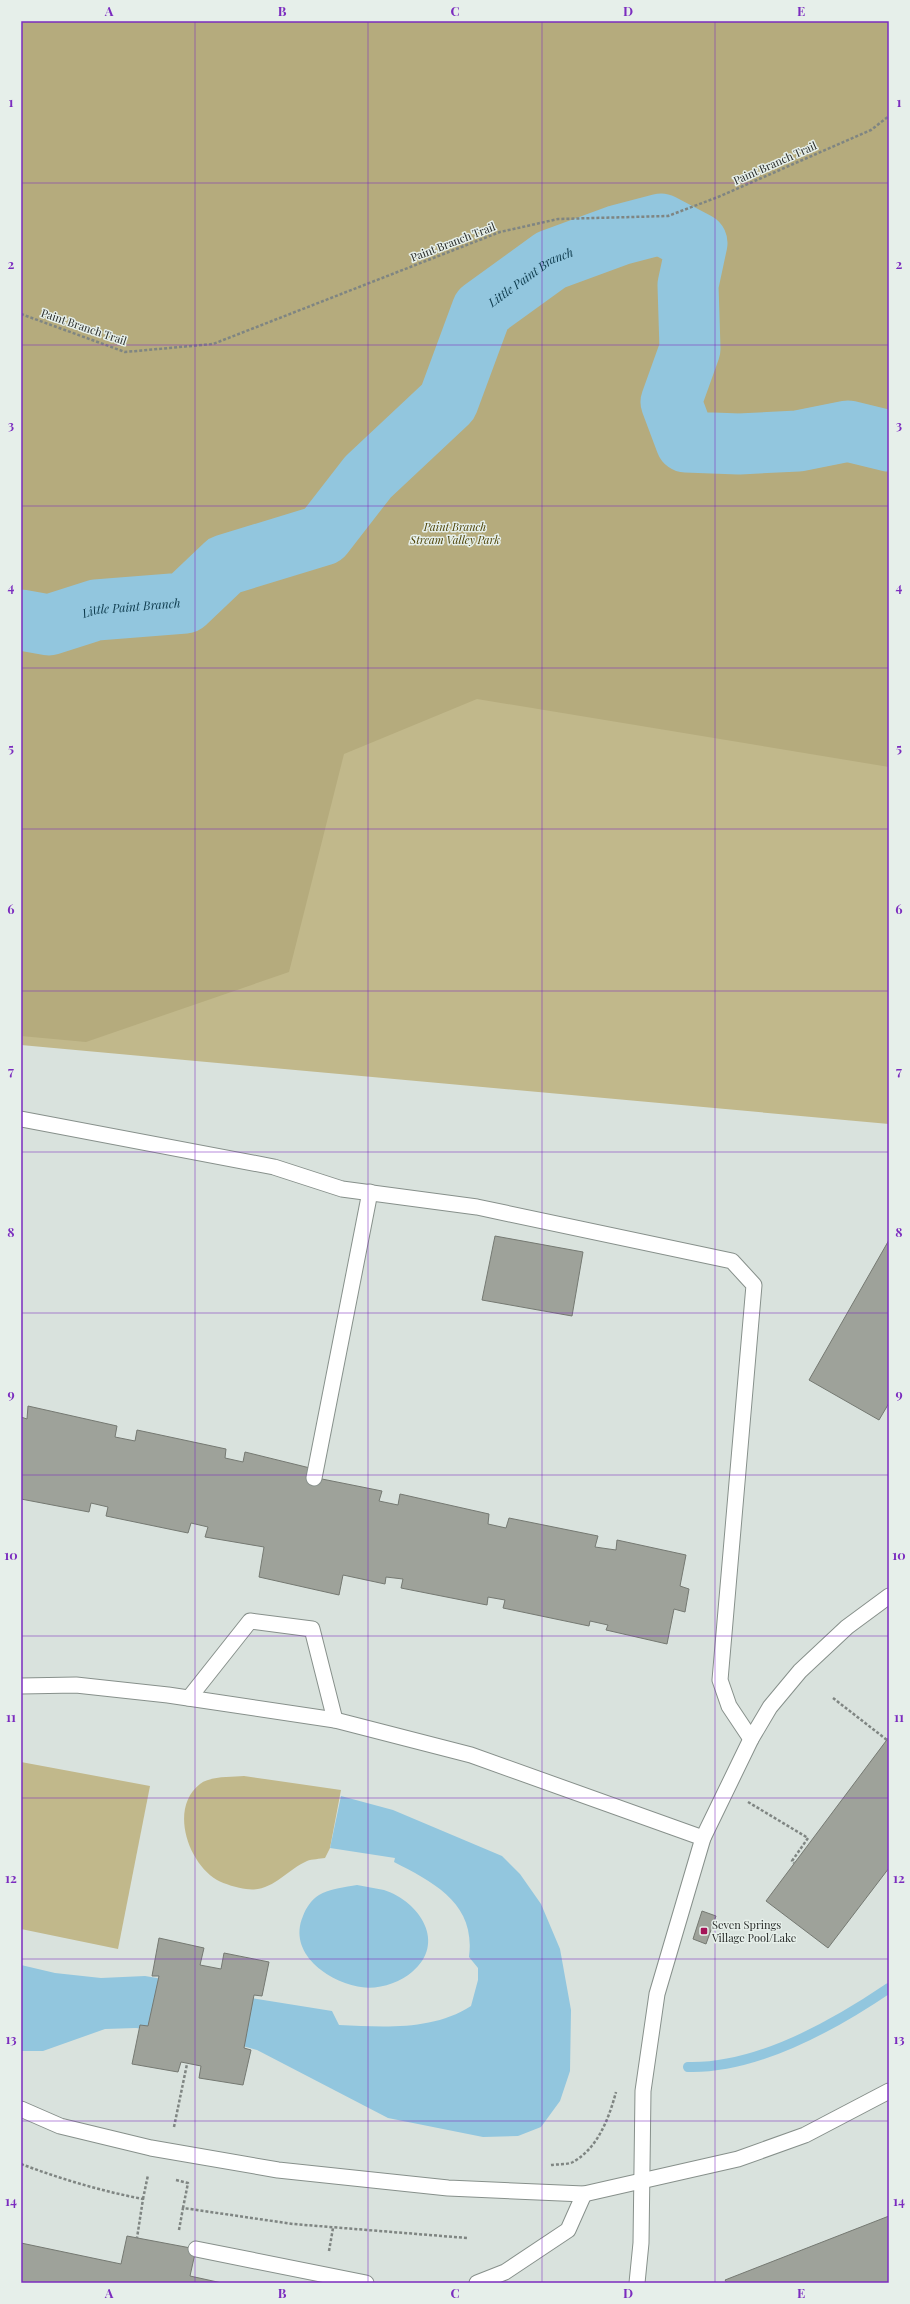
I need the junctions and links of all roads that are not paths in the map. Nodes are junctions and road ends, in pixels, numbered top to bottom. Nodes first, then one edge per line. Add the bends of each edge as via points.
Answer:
1 (21, 1119) edge
2 (370, 1192) junction
3 (314, 1478) dead end
4 (889, 1596) edge
5 (21, 1686) edge
6 (189, 1698) junction
7 (335, 1720) junction
8 (751, 1739) junction
9 (703, 1838) junction
10 (889, 2091) edge
11 (21, 2109) edge
12 (642, 2181) junction
13 (584, 2194) junction
14 (196, 2249) dead end
15 (366, 2283) edge
16 (477, 2283) edge
17 (637, 2283) edge

1 - 2 lane via 274,1167 342,1189
2 - 3 lane
2 - 8 lane via 477,1207 732,1261 754,1285 720,1680 729,1706
4 - 8 lane via 847,1627 800,1671 770,1707
5 - 6 lane via 76,1685
6 - 7 lane
6 - 7 lane via 250,1621 312,1629
7 - 9 lane via 471,1755
8 - 9 lane
9 - 12 lane via 657,1994 643,2091
10 - 12 lane via 805,2135 738,2159
11 - 13 lane via 60,2126 143,2146 278,2170 448,2188
12 - 13 lane
12 - 17 lane via 641,2243
13 - 16 lane via 568,2230 505,2272
14 - 15 lane

